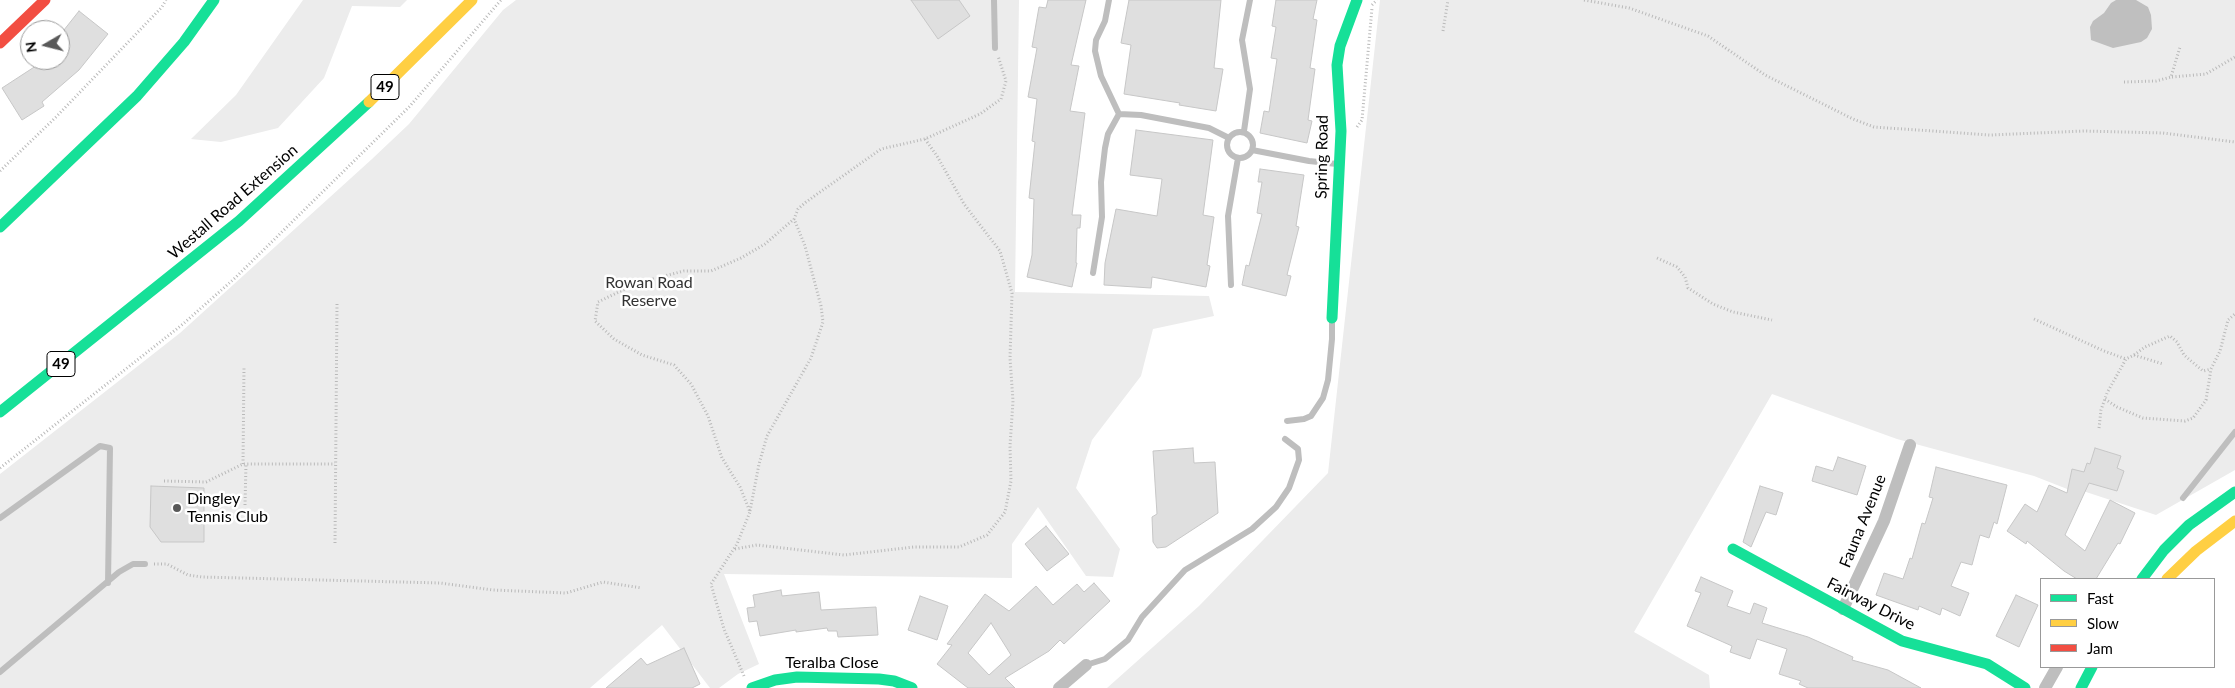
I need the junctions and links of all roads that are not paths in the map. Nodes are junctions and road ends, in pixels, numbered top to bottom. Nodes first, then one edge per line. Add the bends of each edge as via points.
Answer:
1 (45, 0) edge
2 (214, 0) edge
3 (472, 0) edge
4 (994, 0) edge
5 (1109, 0) edge
6 (1250, 0) edge
7 (1357, 0) edge
8 (0, 43) edge
9 (994, 48) road end
10 (1119, 114) junction
11 (1244, 132) junction
12 (1229, 138) junction
13 (1252, 150) junction
14 (1238, 158) junction
15 (1340, 165) junction
16 (0, 227) edge
17 (1093, 273) dead end
18 (1231, 285) dead end
19 (1332, 318) joint
20 (0, 412) edge
21 (1287, 421) dead end
22 (2235, 432) edge
23 (1285, 439) dead end
24 (1910, 444) dead end
25 (2235, 492) edge
26 (2183, 498) dead end
27 (0, 518) edge
28 (2235, 521) edge
29 (1733, 549) dead end
30 (145, 564) dead end
31 (2143, 578) edge
32 (2168, 578) edge
33 (108, 583) junction
34 (1843, 609) junction
35 (1086, 665) joint
36 (2056, 668) edge
37 (2092, 669) edge
38 (0, 672) edge
39 (749, 684) edge
40 (912, 688) edge
41 (1059, 688) edge
42 (2025, 688) edge
43 (2045, 688) edge
44 (2081, 688) edge

1 - 8 main road
2 - 16 main road via 151,81
3 - 20 main road, Westall Road Extension / 49 via 351,120 240,221
4 - 9 lane
5 - 10 lane via 1105,21 1096,40 1096,50 1101,76
6 - 11 lane via 1242,40 1250,89
7 - 15 main road, Spring Road via 1340,46 1337,65
10 - 12 lane via 1142,115 1208,128
10 - 17 lane via 1108,134 1105,148 1100,182 1102,218
11 - 12 lane via 1235,132
11 - 13 lane via 1251,139
12 - 14 lane via 1230,151
13 - 14 lane via 1247,157
13 - 15 lane
14 - 18 lane via 1228,216
15 - 19 main road, Spring Road
19 - 21 lane via 1328,380 1323,398 1311,416
22 - 26 lane
23 - 35 lane via 1298,450 1299,460 1289,488 1276,507 1239,538 1185,570 1142,617 1128,640 1105,659
24 - 34 street, Fauna Avenue via 1884,521
25 - 31 main road via 2189,525
27 - 33 lane via 100,446 110,448
28 - 32 main road
29 - 34 main road, Fairway Drive
30 - 33 lane via 133,564
33 - 38 lane
34 - 42 main road, Fairway Drive via 1902,641 1987,664
35 - 41 street
36 - 43 street
37 - 44 main road
39 - 40 main road, Teralba Close via 796,677 886,680

